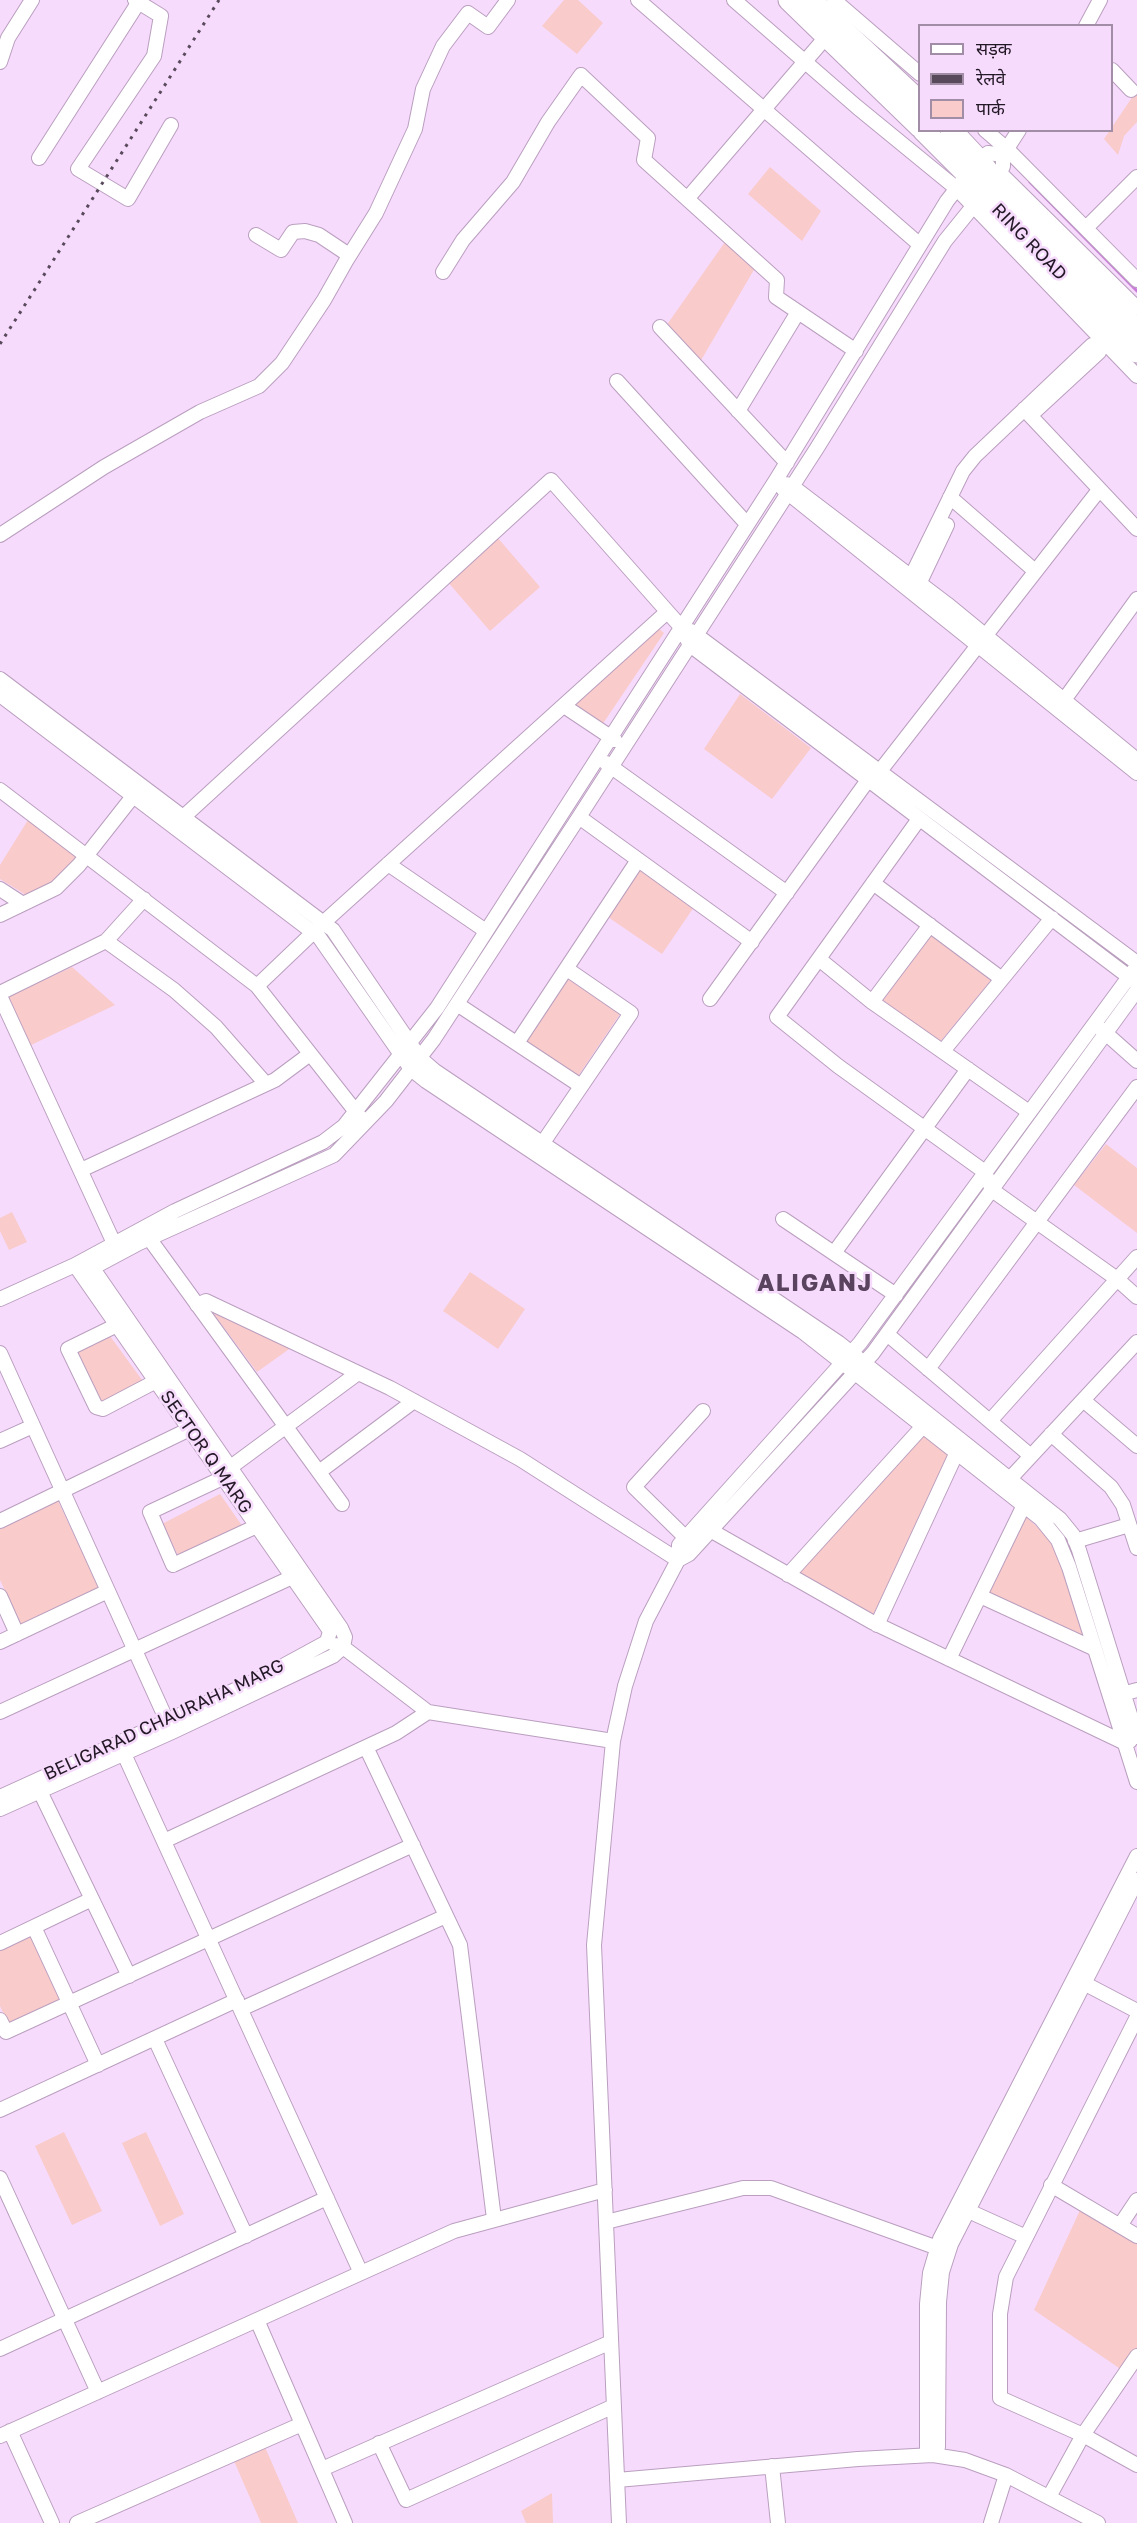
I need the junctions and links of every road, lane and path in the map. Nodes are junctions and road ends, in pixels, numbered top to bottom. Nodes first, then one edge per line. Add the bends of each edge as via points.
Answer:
1 (32, 0) edge
2 (508, 0) edge
3 (638, 0) edge
4 (734, 0) edge
5 (789, 0) edge
6 (811, 0) edge
7 (834, 0) edge
8 (1100, 0) edge
9 (138, 1) edge
10 (1087, 24) edge
11 (826, 37) junction
12 (0, 62) edge
13 (805, 62) junction
14 (1113, 70) edge
15 (918, 72) edge
16 (1131, 90) dead end
17 (918, 100) edge
18 (764, 109) junction
19 (171, 125) dead end
20 (918, 126) edge
21 (924, 132) edge
22 (952, 132) edge
23 (987, 132) edge
24 (1018, 132) edge
25 (1005, 152) junction
26 (39, 158) dead end
27 (967, 174) junction
28 (1137, 177) edge
29 (988, 188) junction
30 (687, 199) junction
31 (1086, 228) junction
32 (256, 235) dead end
33 (919, 244) junction
34 (349, 255) junction
35 (442, 272) dead end
36 (1137, 279) edge
37 (1137, 308) edge
38 (798, 312) junction
39 (1086, 312) junction
40 (660, 327) dead end
41 (1137, 330) edge
42 (1103, 341) junction
43 (856, 351) junction
44 (1137, 352) edge
45 (1137, 376) edge
46 (617, 381) dead end
47 (738, 411) junction
48 (1027, 412) junction
49 (787, 463) junction
50 (776, 480) junction
51 (790, 490) junction
52 (1099, 490) junction
53 (954, 500) junction
54 (747, 524) junction
55 (1137, 529) edge
56 (0, 535) edge
57 (1035, 571) junction
58 (913, 583) junction
59 (1137, 599) edge
60 (667, 612) junction
61 (681, 627) junction
62 (694, 639) junction
63 (981, 639) junction
64 (0, 679) edge
65 (0, 694) edge
66 (1061, 704) junction
67 (564, 706) junction
68 (610, 737) junction
69 (624, 747) junction
70 (597, 757) junction
71 (1135, 762) edge
72 (611, 767) junction
73 (880, 771) junction
74 (868, 780) junction
75 (0, 790) edge
76 (134, 795) junction
77 (579, 817) junction
78 (919, 819) junction
79 (179, 821) junction
80 (87, 855) junction
81 (638, 860) junction
82 (388, 864) junction
83 (873, 883) junction
84 (0, 889) edge
85 (787, 892) junction
86 (144, 899) junction
87 (22, 904) junction
88 (0, 915) edge
89 (1052, 918) junction
90 (930, 925) junction
91 (318, 927) junction
92 (486, 931) junction
93 (106, 941) junction
94 (752, 942) junction
95 (819, 959) junction
96 (567, 969) junction
97 (1135, 972) edge
98 (1002, 979) junction
99 (257, 986) junction
100 (1137, 990) edge
101 (0, 994) edge
102 (710, 999) dead end
103 (872, 1002) junction
104 (457, 1004) junction
105 (1095, 1024) junction
106 (1106, 1033) junction
107 (517, 1043) junction
108 (405, 1048) junction
109 (943, 1051) junction
110 (310, 1053) junction
111 (420, 1058) junction
112 (1137, 1060) edge
113 (411, 1069) junction
114 (968, 1069) junction
115 (266, 1084) junction
116 (581, 1086) junction
117 (1137, 1087) edge
118 (355, 1112) junction
119 (1029, 1112) junction
120 (365, 1124) junction
121 (926, 1129) junction
122 (542, 1144) junction
123 (81, 1170) junction
124 (985, 1172) junction
125 (992, 1190) junction
126 (783, 1219) dead end
127 (1038, 1223) junction
128 (146, 1234) junction
129 (684, 1246) junction
130 (117, 1249) junction
131 (834, 1253) junction
132 (1137, 1257) edge
133 (84, 1266) junction
134 (1117, 1279) junction
135 (896, 1295) junction
136 (1137, 1297) edge
137 (0, 1299) edge
138 (197, 1305) junction
139 (117, 1324) junction
140 (887, 1334) junction
141 (1137, 1342) edge
142 (0, 1353) edge
143 (847, 1358) junction
144 (860, 1367) junction
145 (928, 1369) junction
146 (358, 1373) junction
147 (162, 1378) junction
148 (1083, 1400) junction
149 (414, 1401) junction
150 (703, 1411) dead end
151 (990, 1420) junction
152 (924, 1425) junction
153 (33, 1426) junction
154 (285, 1426) junction
155 (195, 1427) junction
156 (1051, 1434) junction
157 (0, 1441) edge
158 (1137, 1446) edge
159 (957, 1452) junction
160 (1031, 1456) junction
161 (319, 1472) junction
162 (227, 1473) junction
163 (1006, 1483) junction
164 (63, 1492) junction
165 (342, 1504) dead end
166 (1024, 1505) junction
167 (0, 1521) edge
168 (1129, 1525) junction
169 (257, 1526) junction
170 (710, 1530) junction
171 (686, 1538) junction
172 (1075, 1541) junction
173 (1137, 1548) edge
174 (678, 1560) junction
175 (297, 1575) junction
176 (788, 1575) junction
177 (108, 1591) junction
178 (0, 1596) edge
179 (980, 1596) junction
180 (877, 1624) junction
181 (17, 1634) junction
182 (0, 1642) edge
183 (327, 1642) junction
184 (343, 1647) junction
185 (1095, 1649) junction
186 (135, 1650) junction
187 (949, 1659) junction
188 (1124, 1694) edge
189 (0, 1712) edge
190 (428, 1712) junction
191 (169, 1725) junction
192 (1133, 1740) edge
193 (613, 1741) junction
194 (366, 1747) junction
195 (121, 1748) junction
196 (1137, 1782) edge
197 (38, 1785) junction
198 (0, 1797) edge
199 (0, 1809) edge
200 (164, 1841) junction
201 (413, 1845) junction
202 (1136, 1860) edge
203 (1137, 1880) edge
204 (92, 1899) junction
205 (446, 1916) junction
206 (34, 1927) junction
207 (209, 1939) junction
208 (0, 1943) edge
209 (129, 1976) junction
210 (1079, 1981) junction
211 (69, 2003) junction
212 (239, 2005) junction
213 (1137, 2011) edge
214 (1137, 2016) edge
215 (0, 2020) edge
216 (155, 2038) junction
217 (98, 2065) junction
218 (0, 2110) edge
219 (0, 2178) edge
220 (1050, 2185) junction
221 (605, 2190) junction
222 (327, 2198) junction
223 (1137, 2200) edge
224 (963, 2208) junction
225 (494, 2219) junction
226 (606, 2222) junction
227 (1121, 2224) junction
228 (246, 2236) junction
229 (1137, 2236) edge
230 (1026, 2237) junction
231 (943, 2250) junction
232 (362, 2273) junction
233 (257, 2320) junction
234 (65, 2321) junction
235 (611, 2342) junction
236 (0, 2349) edge
237 (1137, 2356) edge
238 (98, 2392) junction
239 (614, 2406) junction
240 (302, 2424) junction
241 (5, 2433) edge
242 (1083, 2435) junction
243 (380, 2444) junction
244 (933, 2455) junction
245 (1137, 2465) edge
246 (772, 2466) junction
247 (322, 2469) junction
248 (1006, 2475) junction
249 (617, 2480) junction
250 (1050, 2498) junction
251 (52, 2523) edge
252 (77, 2523) edge
253 (345, 2523) edge
254 (619, 2523) edge
255 (778, 2523) edge
256 (991, 2523) edge
257 (1098, 2523) edge

1 - 12 street via 8,38
2 - 34 street via 488,27 468,13 443,46 423,89 415,129 376,213
3 - 18 street
4 - 13 street
5 - 11 highway, RING ROAD
6 - 17 highway
7 - 15 street
8 - 10 street
9 - 19 street via 161,16 154,56 78,168 128,199
9 - 26 street
11 - 13 street
11 - 20 highway, RING ROAD
13 - 18 street
13 - 27 street
14 - 16 street
18 - 30 street
18 - 33 street
21 - 27 highway, RING ROAD
22 - 27 highway, RING ROAD
23 - 25 street
24 - 25 street
25 - 27 street via 988,153
25 - 29 street via 1003,166
25 - 31 street
27 - 29 highway, RING ROAD
27 - 33 street
28 - 31 street
29 - 37 street
29 - 39 highway, RING ROAD via 1011,227
29 - 41 highway, RING ROAD via 1021,214
29 - 51 street via 945,241
30 - 35 street via 644,160 648,138 581,75 513,182 463,240
30 - 38 street via 777,280 776,297
31 - 36 street
32 - 34 street via 281,250 293,231 305,231 319,235
33 - 43 street
34 - 56 street via 282,363 259,386 200,412 123,456
38 - 43 street
38 - 47 street
39 - 42 street
39 - 44 highway, RING ROAD
40 - 47 street
42 - 45 street
42 - 48 street via 1099,352
43 - 49 street
46 - 54 street
47 - 49 street
48 - 52 street
48 - 53 street via 980,463
49 - 50 street
50 - 51 street
50 - 54 street
51 - 58 street
51 - 62 street
52 - 55 street
52 - 57 street
53 - 57 street
53 - 58 street
54 - 61 street
57 - 63 street
58 - 63 street
59 - 66 street
60 - 61 street
60 - 67 street
60 - 79 street via 551,480
61 - 62 street
61 - 68 street
62 - 69 street
62 - 73 street
62 - 74 street
63 - 66 street
63 - 73 street
64 - 79 street
65 - 76 street
66 - 71 street
67 - 68 street
67 - 82 street
68 - 69 street
68 - 70 street
69 - 72 street
70 - 72 street
70 - 92 street
72 - 77 street
72 - 85 street
73 - 74 street
73 - 97 street
74 - 78 street
74 - 85 street
75 - 80 street
76 - 79 street
76 - 80 street
77 - 81 street
77 - 104 street
78 - 83 street
78 - 89 street
79 - 91 street
80 - 86 street
80 - 87 street via 56,888
81 - 94 street
81 - 96 street
82 - 91 street
82 - 92 street
83 - 90 street
83 - 95 street
84 - 87 street
85 - 94 street
86 - 93 street
86 - 99 street
87 - 88 street
89 - 97 street
89 - 98 street
90 - 98 street
90 - 103 street
91 - 99 street
91 - 108 street via 350,978
92 - 108 street via 437,1008
93 - 101 street
93 - 115 street via 174,990 216,1027
94 - 102 street
95 - 103 street
95 - 121 street via 777,1017
96 - 107 street
96 - 116 street via 631,1013
97 - 105 street
98 - 109 street
99 - 110 street
100 - 106 street
101 - 123 street
103 - 109 street
104 - 107 street
104 - 111 street
105 - 106 street
105 - 119 street
106 - 112 street
106 - 125 street
107 - 116 street
108 - 111 street
108 - 113 street
108 - 118 street
109 - 114 street
110 - 115 street
110 - 118 street
111 - 113 street
111 - 122 street
113 - 120 street
113 - 129 street
114 - 119 street
114 - 121 street
115 - 123 street
116 - 122 street
117 - 127 street
118 - 120 street
118 - 128 street via 323,1142
119 - 124 street
120 - 128 street via 334,1155
121 - 124 street
121 - 131 street
122 - 129 street
123 - 130 street
124 - 125 street
124 - 135 street
125 - 127 street
125 - 140 street
126 - 131 street
127 - 134 street
127 - 145 street
128 - 130 street
128 - 138 street
129 - 143 street via 803,1332
130 - 133 street
131 - 135 street
132 - 134 street
133 - 137 street
133 - 139 street, SECTOR Q MARG
133 - 147 street
134 - 136 street
134 - 151 street
135 - 143 street
138 - 146 street via 206,1301
138 - 154 street
139 - 147 street, SECTOR Q MARG
139 - 147 street via 68,1349 96,1407 103,1409
140 - 144 street
140 - 145 street
141 - 148 street
142 - 153 street
143 - 144 street
143 - 171 street
144 - 152 street
144 - 163 street
144 - 170 street
145 - 151 street
146 - 149 street
146 - 154 street
147 - 155 street
148 - 156 street
148 - 158 street
149 - 161 street
149 - 174 street via 520,1459
150 - 171 street via 634,1487
151 - 160 street
152 - 159 street
152 - 176 street
153 - 157 street
153 - 164 street
154 - 161 street
154 - 162 street
155 - 162 street
155 - 164 street
156 - 160 street
156 - 168 street via 1111,1487 1123,1505
159 - 163 street
159 - 180 street
160 - 163 street
161 - 165 street
162 - 169 street, SECTOR Q MARG
162 - 169 street via 150,1512 174,1565
162 - 175 street
163 - 166 street
163 - 172 street via 1060,1519
164 - 167 street
164 - 177 street
166 - 179 street
166 - 185 street via 1058,1540
168 - 172 street
168 - 173 street
169 - 175 street, SECTOR Q MARG
170 - 174 street
170 - 176 street
171 - 174 street via 679,1545
172 - 188 street
174 - 193 street via 646,1621 625,1686
175 - 183 street, SECTOR Q MARG via 330,1631
175 - 184 street via 340,1628 345,1637
175 - 186 street
176 - 180 street
177 - 181 street
177 - 186 street
178 - 181 street
179 - 185 street
179 - 187 street
180 - 187 street
181 - 182 street
183 - 184 street
183 - 191 street, BELIGARAD CHAURAHA MARG
184 - 190 street
184 - 191 street via 333,1656
185 - 188 street
186 - 189 street
186 - 191 street
187 - 192 street
188 - 192 street
190 - 193 street
190 - 194 street
191 - 195 street, BELIGARAD CHAURAHA MARG
192 - 196 street
193 - 221 street via 594,1945
194 - 200 street
194 - 201 street
195 - 197 street, BELIGARAD CHAURAHA MARG
195 - 200 street
197 - 198 street, BELIGARAD CHAURAHA MARG
197 - 199 street
197 - 204 street
200 - 207 street
201 - 205 street
201 - 207 street
202 - 210 street
203 - 210 street
204 - 206 street
204 - 209 street
205 - 212 street
205 - 225 street via 460,1945
206 - 208 street
206 - 211 street
207 - 209 street
207 - 212 street
209 - 211 street
210 - 213 street
210 - 224 street
211 - 215 street via 6,2032
211 - 217 street
212 - 216 street
212 - 222 street
214 - 220 street
216 - 217 street
216 - 228 street
217 - 218 street
219 - 234 street
220 - 227 street
220 - 230 street
221 - 225 street
221 - 226 street
222 - 228 street
222 - 232 street
223 - 227 street
224 - 230 street
224 - 231 street
225 - 232 street via 454,2231
226 - 231 street via 743,2187 771,2188
226 - 235 street
227 - 229 street
228 - 234 street
230 - 242 street via 1006,2277 1000,2314 1000,2398
231 - 244 street via 930,2273 927,2304 927,2449
232 - 233 street
233 - 238 street
233 - 240 street
234 - 236 street
234 - 238 street
235 - 239 street
235 - 243 street
237 - 242 street
238 - 241 street
239 - 243 street via 406,2500
239 - 249 street
240 - 247 street
240 - 252 street
241 - 251 street
242 - 245 street
242 - 250 street
243 - 247 street
244 - 246 street
244 - 248 street via 965,2460
246 - 249 street
246 - 255 street
247 - 253 street
248 - 250 street
248 - 256 street
249 - 254 street
250 - 257 street

